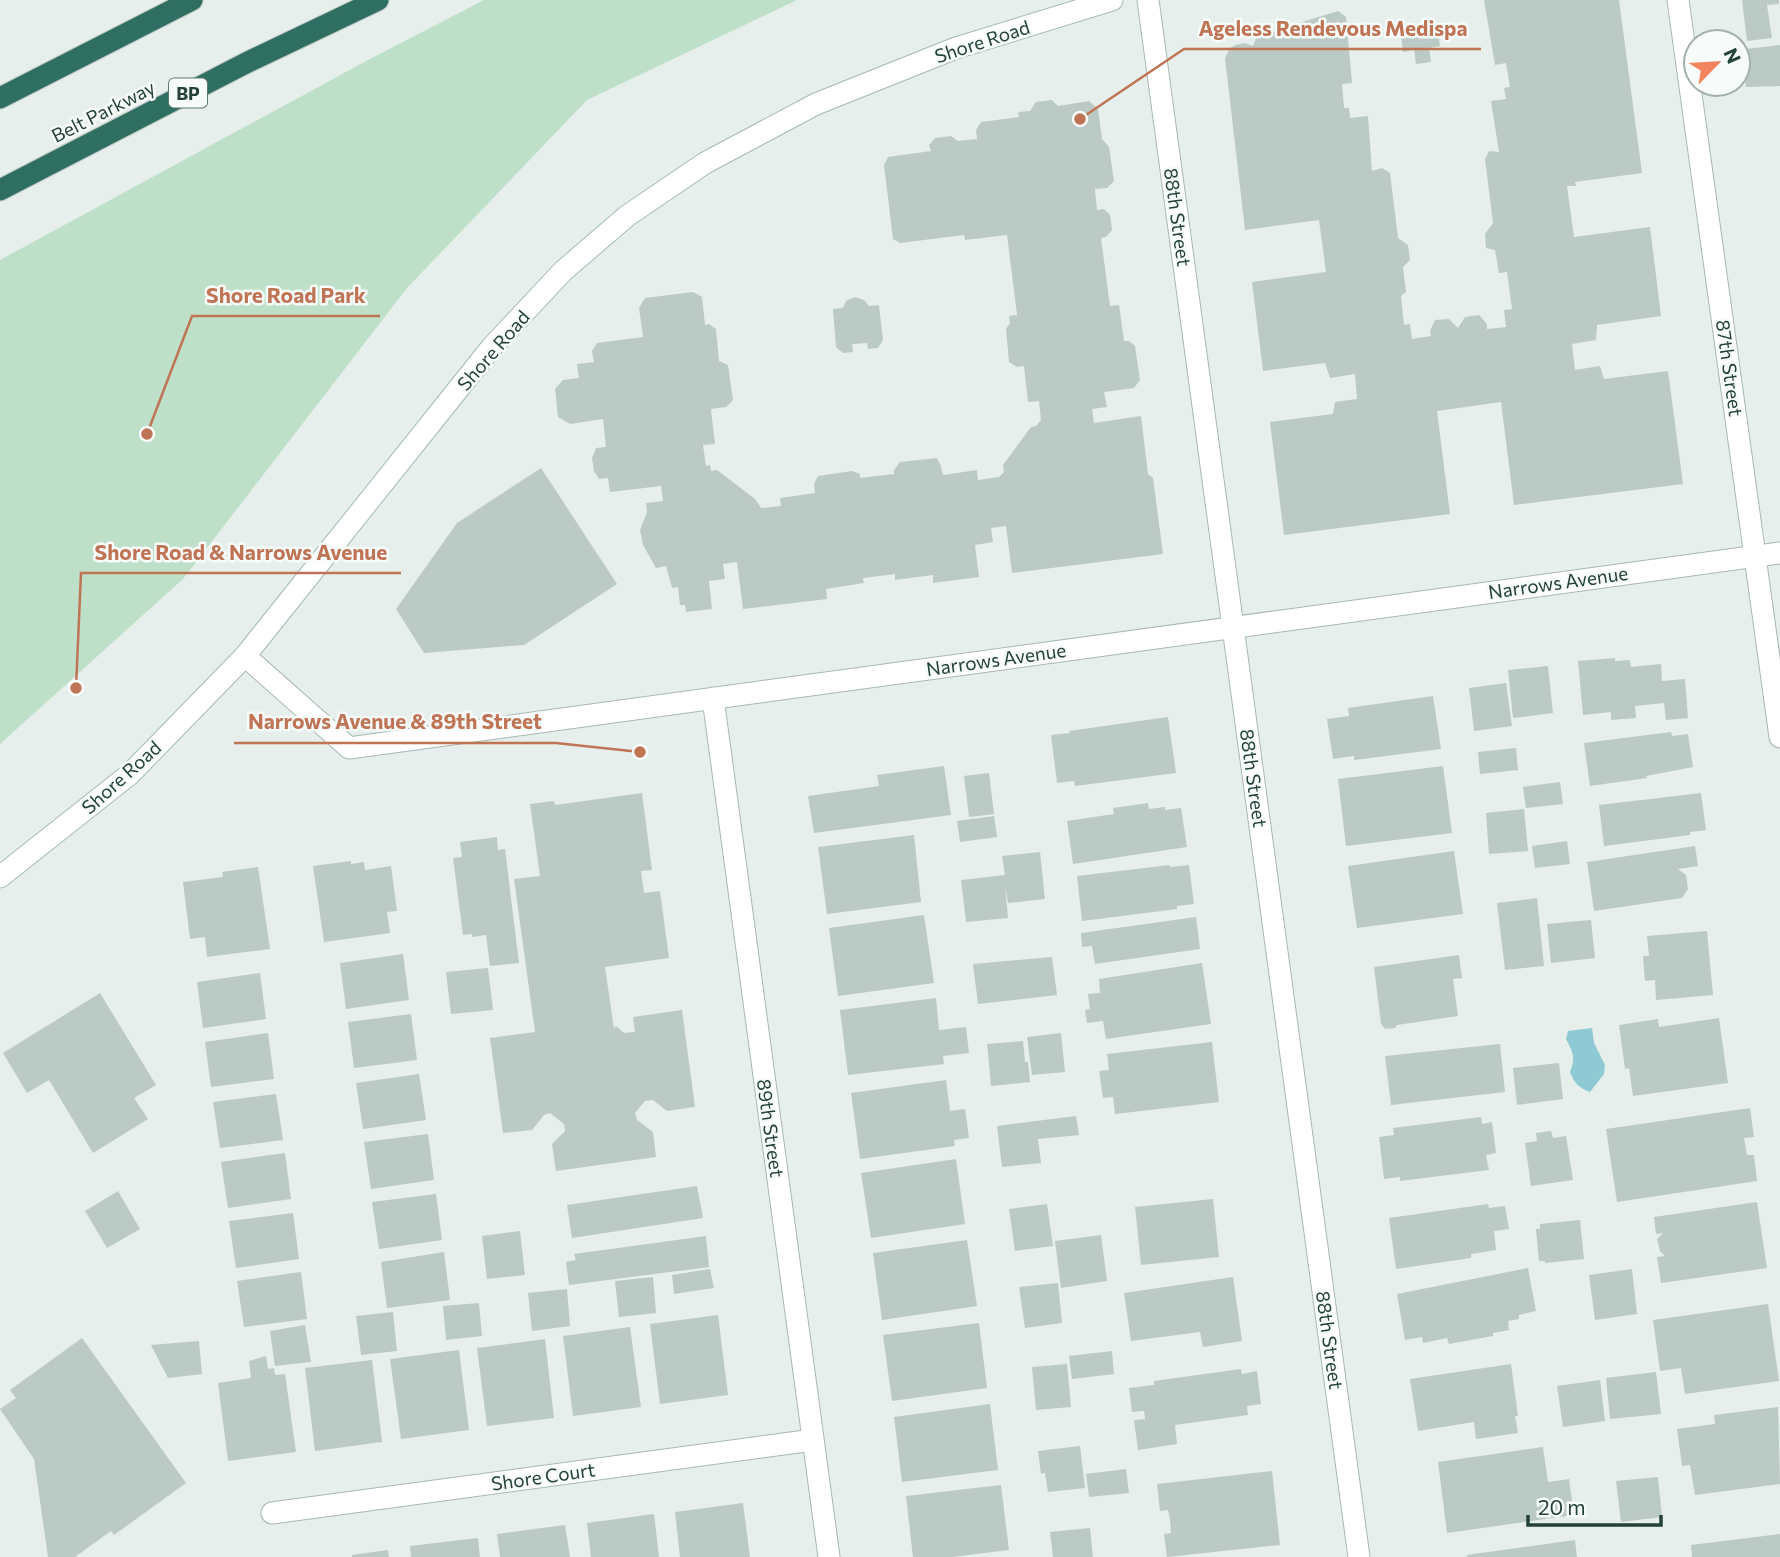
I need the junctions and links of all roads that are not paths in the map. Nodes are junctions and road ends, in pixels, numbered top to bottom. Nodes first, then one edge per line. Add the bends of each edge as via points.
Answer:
1 (192, 0) edge
2 (378, 0) edge
3 (1112, 0) edge
4 (1148, 0) edge
5 (1678, 0) edge
6 (0, 98) edge
7 (0, 190) edge
8 (1780, 552) edge
9 (1756, 556) junction
10 (1234, 626) junction
11 (246, 656) junction
12 (713, 698) junction
13 (1780, 737) edge
14 (0, 877) edge
15 (813, 1440) junction
16 (272, 1513) dead end
17 (829, 1557) edge
18 (1359, 1557) edge

1 - 6 highway
2 - 7 highway, Belt Parkway / BP
3 - 11 street, Shore Road via 956,48 816,104 705,163 627,216 563,271 491,348
4 - 10 street, 88th Street
5 - 9 street, 87th Street
8 - 9 street, Narrows Avenue
9 - 10 street, Narrows Avenue
9 - 13 street, 87th Street
10 - 12 street, Narrows Avenue
10 - 18 street, 88th Street
11 - 12 street, Narrows Avenue via 349,748
11 - 14 street, Shore Road via 130,774
12 - 15 street, 89th Street
15 - 16 street, Shore Court
15 - 17 street, 89th Street

